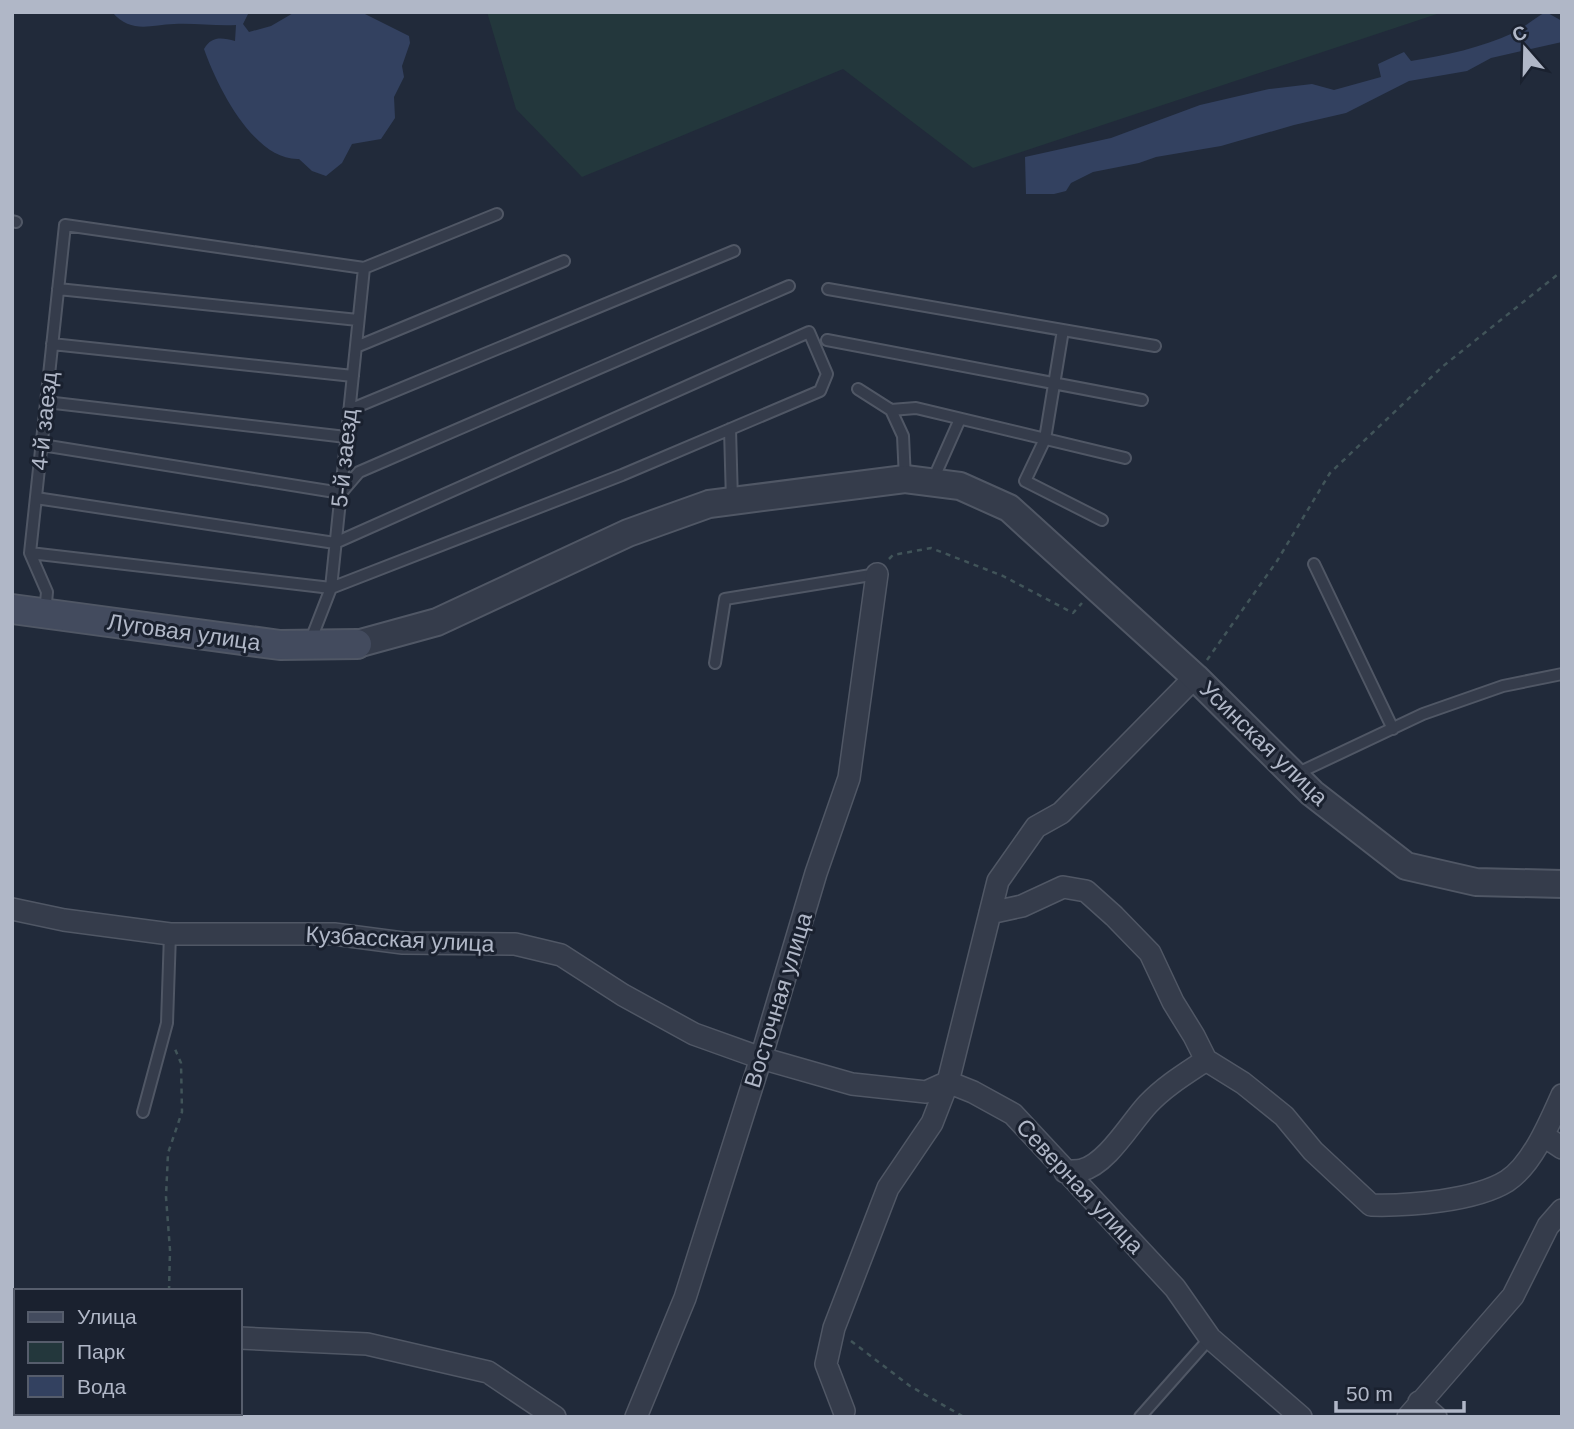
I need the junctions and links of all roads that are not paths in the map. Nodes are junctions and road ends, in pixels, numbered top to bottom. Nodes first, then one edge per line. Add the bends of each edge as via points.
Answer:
1 (497, 214) dead end
2 (734, 251) dead end
3 (564, 261) dead end
4 (364, 268) junction
5 (789, 286) dead end
6 (58, 289) junction
7 (828, 289) dead end
8 (358, 320) junction
9 (1063, 330) junction
10 (827, 340) dead end
11 (52, 344) junction
12 (1155, 346) dead end
13 (355, 347) junction
14 (352, 376) junction
15 (1055, 384) junction
16 (858, 389) dead end
17 (1142, 400) dead end
18 (46, 402) junction
19 (349, 410) junction
20 (891, 411) junction
21 (960, 419) junction
22 (730, 429) junction
23 (346, 437) junction
24 (1045, 439) junction
25 (42, 445) junction
26 (1125, 458) dead end
27 (905, 479) junction
28 (932, 482) junction
29 (341, 493) junction
30 (36, 498) junction
31 (732, 501) junction
32 (1102, 520) dead end
33 (335, 543) junction
34 (30, 553) junction
35 (1314, 564) dead end
36 (877, 574) joint
37 (331, 588) junction
38 (12, 608) edge
39 (45, 613) junction
40 (357, 644) joint
41 (309, 645) junction
42 (715, 663) dead end
43 (1562, 674) edge
44 (1195, 677) junction
45 (1393, 729) junction
46 (1294, 775) junction
47 (1562, 884) edge
48 (12, 909) edge
49 (990, 913) junction
50 (170, 933) junction
51 (761, 1058) junction
52 (1206, 1060) junction
53 (948, 1082) junction
54 (1562, 1095) edge
55 (143, 1112) dead end
56 (1553, 1142) edge
57 (1065, 1172) junction
58 (1562, 1210) edge
59 (242, 1338) edge
60 (1210, 1338) junction
61 (1413, 1410) edge
62 (844, 1411) dead end
63 (555, 1417) edge
64 (636, 1417) edge
65 (1140, 1417) edge
66 (1301, 1417) edge
67 (1436, 1417) edge

1 - 4 lane
2 - 19 lane
3 - 13 lane
4 - 6 lane, 4-й заезд via 65,225
4 - 8 lane, 5-й заезд
5 - 29 lane via 359,472
6 - 8 lane
6 - 11 lane, 4-й заезд
7 - 9 lane
8 - 13 lane, 5-й заезд
9 - 12 lane
9 - 15 lane
10 - 15 lane
11 - 14 lane
11 - 18 lane, 4-й заезд
13 - 14 lane, 5-й заезд
14 - 19 lane, 5-й заезд
15 - 17 lane
15 - 24 lane
16 - 20 lane
18 - 23 lane
18 - 25 lane, 4-й заезд
19 - 23 lane, 5-й заезд
20 - 21 lane via 916,408
20 - 27 lane via 903,436
21 - 24 lane
21 - 28 lane
22 - 31 lane
22 - 33 lane via 820,391 827,374 809,332
22 - 37 lane
23 - 29 lane, 5-й заезд
24 - 26 lane
24 - 32 lane via 1025,481
25 - 29 lane
25 - 30 lane, 4-й заезд
27 - 28 street, Усинская улица
27 - 31 street, Усинская улица
28 - 44 street, Усинская улица via 960,486 1009,508
29 - 33 lane, 5-й заезд
30 - 33 lane
30 - 34 lane, 4-й заезд
31 - 40 street, Усинская улица via 709,504 628,533 437,622
33 - 37 lane, 5-й заезд
34 - 37 lane
34 - 39 lane, 4-й заезд via 47,592
35 - 45 lane
36 - 42 lane via 725,599
36 - 51 street, Восточная улица via 849,778
37 - 41 lane, 5-й заезд
38 - 39 main road, Луговая улица
39 - 41 main road, Луговая улица
40 - 41 main road, Луговая улица
43 - 45 lane via 1503,685
44 - 46 street, Усинская улица
44 - 49 street via 1061,813 1036,827 998,881
45 - 46 lane
46 - 47 street, Усинская улица via 1406,866 1476,882
48 - 50 street, Кузбасская улица
49 - 52 street via 1021,906 1063,887 1086,891 1150,953
49 - 53 street
50 - 51 street, Кузбасская улица via 334,934 402,943 515,944 561,955 694,1034
50 - 55 lane via 166,1027
51 - 53 street, Кузбасская улица via 852,1084 926,1092
51 - 64 street, Восточная улица via 685,1298
52 - 56 street via 1284,1116 1313,1151 1371,1205 1406,1206 1480,1192 1509,1180
52 - 57 street via 1147,1105 1085,1170
53 - 57 street, Северная улица via 1013,1114
53 - 62 street via 932,1122 888,1188 834,1328 826,1364
54 - 56 street
57 - 60 street, Северная улица via 1175,1288
58 - 61 street via 1548,1226 1513,1296
59 - 63 street via 367,1344 488,1372
60 - 65 lane
60 - 66 street, Северная улица
61 - 67 street

